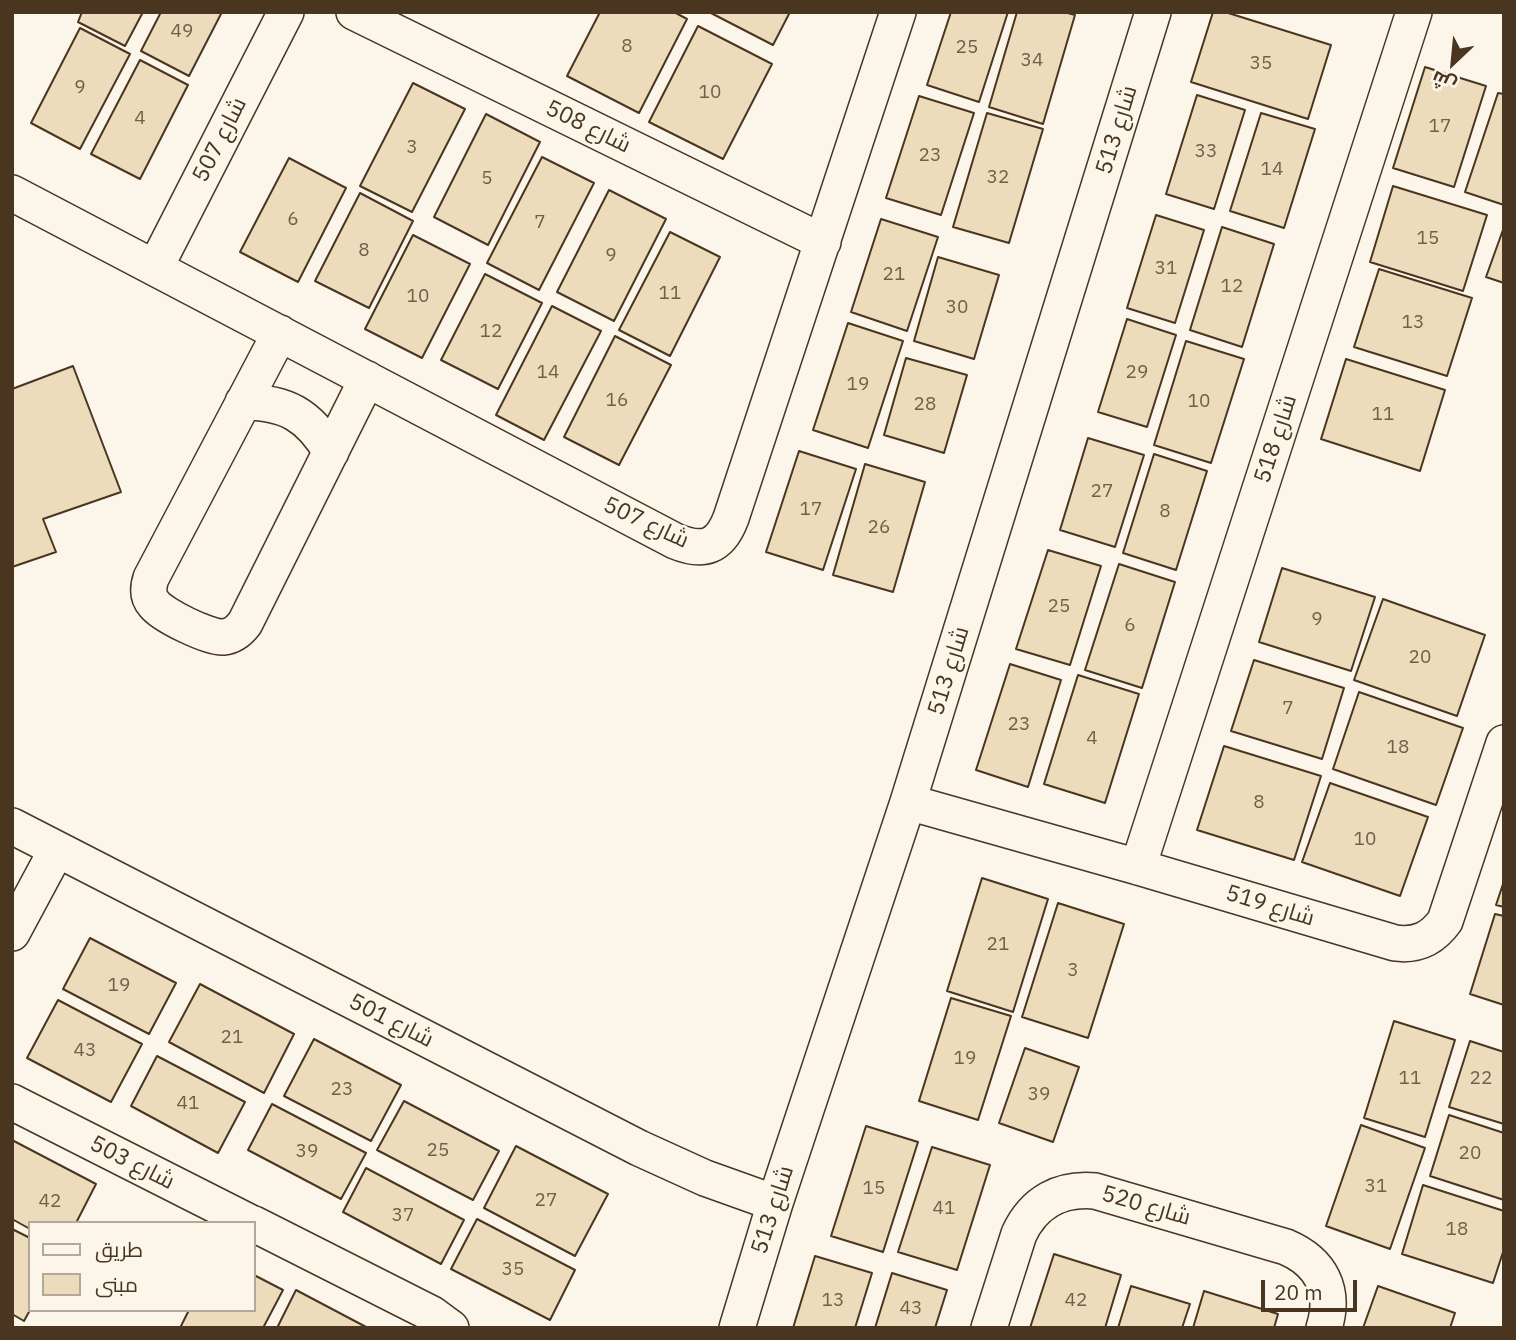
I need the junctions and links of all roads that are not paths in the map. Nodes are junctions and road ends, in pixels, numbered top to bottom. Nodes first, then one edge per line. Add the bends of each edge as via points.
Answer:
1 (286, 12) edge
2 (354, 12) edge
3 (898, 12) edge
4 (1153, 12) edge
5 (1414, 12) edge
6 (12, 193) edge
7 (822, 242) junction
8 (155, 268) junction
9 (279, 333) junction
10 (367, 379) junction
11 (243, 402) junction
12 (331, 452) junction
13 (1504, 743) edge
14 (908, 802) junction
15 (12, 826) edge
16 (56, 851) junction
17 (1138, 867) junction
18 (12, 933) edge
19 (12, 1102) edge
20 (775, 1203) junction
21 (248, 1221) edge
22 (256, 1225) edge
23 (451, 1328) edge
24 (737, 1328) edge
25 (989, 1328) edge
26 (1324, 1328) edge

1 - 8 street, شارع 507
2 - 7 street, شارع 508
3 - 7 street, شارع 507
4 - 14 street, شارع 513
5 - 17 street, شارع 518
6 - 8 street, شارع 507
7 - 10 street, شارع 507 via 732,518 711,545 699,548 675,541
8 - 9 street, شارع 507
9 - 10 street, شارع 507
9 - 11 street
10 - 12 street
11 - 12 street via 285,407 320,433
11 - 12 street via 151,578 149,596 162,611 215,637 239,630
13 - 17 street, شارع 519 via 1451,909 1438,932 1417,943 1395,943
14 - 17 street, شارع 519
14 - 20 street, شارع 513
15 - 16 street, شارع 501
16 - 18 street
16 - 20 street, شارع 501 via 639,1148
19 - 21 street, شارع 503
20 - 24 street, شارع 513
22 - 23 street, شارع 503 via 432,1314
25 - 26 street, شارع 520 via 1025,1220 1049,1198 1079,1190 1300,1253 1312,1262 1326,1289 1329,1304

